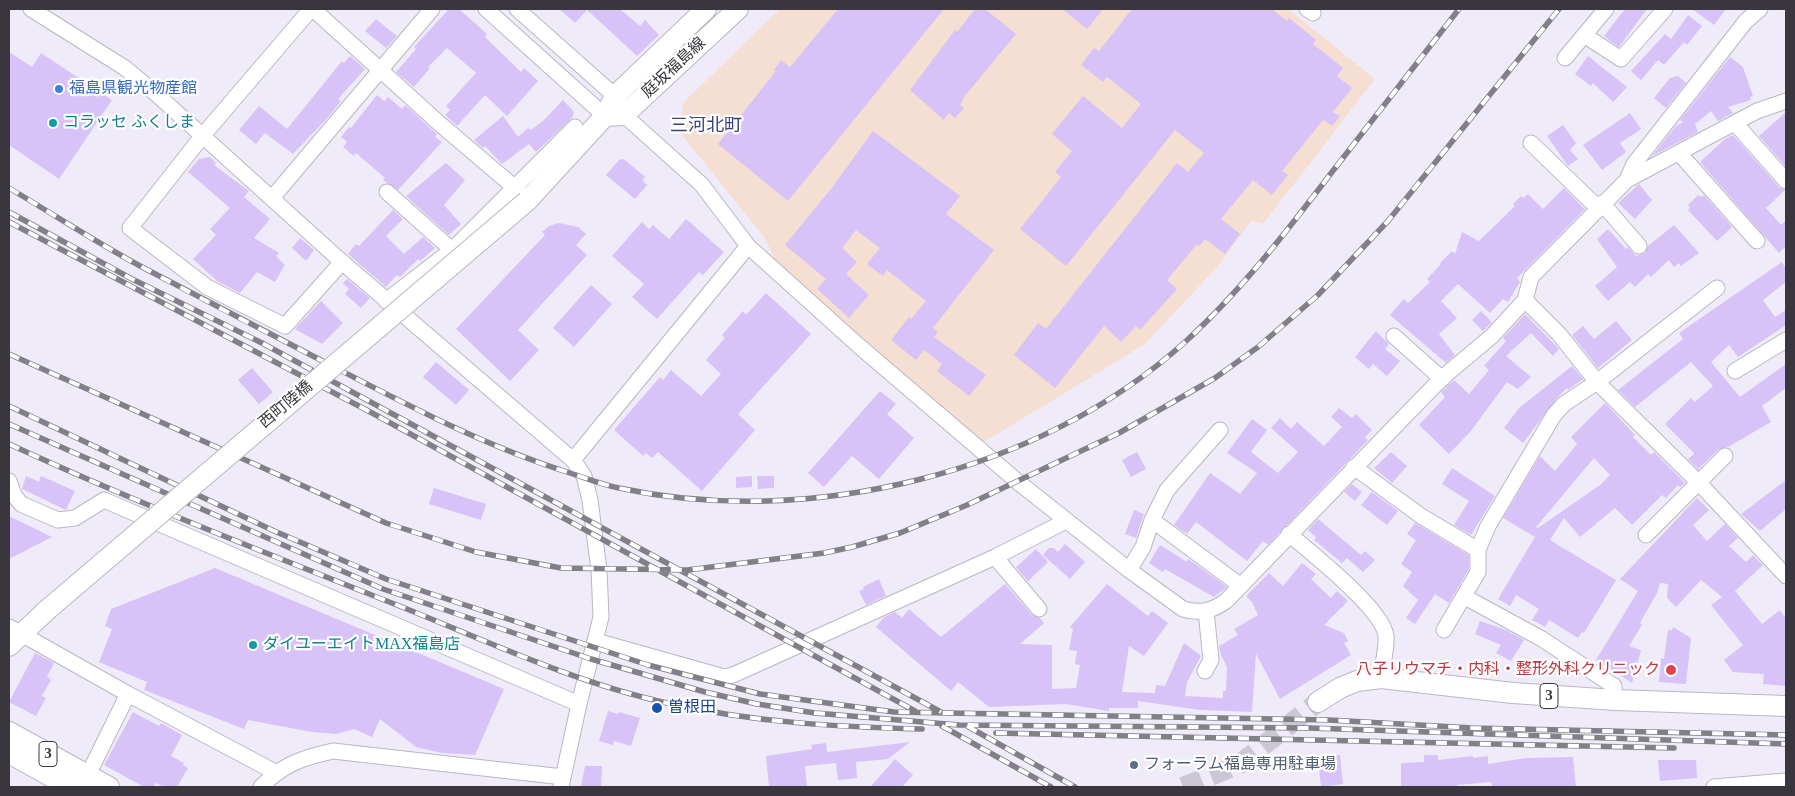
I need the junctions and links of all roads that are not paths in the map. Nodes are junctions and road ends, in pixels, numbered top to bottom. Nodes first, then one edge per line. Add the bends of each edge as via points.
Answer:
1 (31, 9) edge
2 (312, 9) edge
3 (432, 9) edge
4 (486, 9) edge
5 (518, 9) edge
6 (706, 9) edge
7 (738, 9) edge
8 (1606, 9) edge
9 (1665, 9) edge
10 (1760, 9) edge
11 (1584, 35) junction
12 (1565, 58) dead end
13 (379, 70) junction
14 (616, 96) junction
15 (1786, 102) edge
16 (615, 115) junction
17 (1735, 123) junction
18 (575, 127) dead end
19 (204, 134) junction
20 (1531, 143) dead end
21 (1679, 153) junction
22 (1626, 180) junction
23 (1786, 181) edge
24 (387, 192) dead end
25 (520, 194) junction
26 (272, 198) junction
27 (1600, 205) junction
28 (1758, 241) dead end
29 (748, 246) junction
30 (1639, 246) dead end
31 (452, 250) junction
32 (342, 262) junction
33 (1717, 288) dead end
34 (1525, 300) junction
35 (386, 301) junction
36 (1394, 336) dead end
37 (1786, 340) edge
38 (1735, 371) dead end
39 (1442, 379) junction
40 (1597, 382) junction
41 (1220, 430) dead end
42 (1725, 456) dead end
43 (573, 460) junction
44 (1354, 467) junction
45 (9, 481) edge
46 (1699, 483) junction
47 (1152, 520) junction
48 (1066, 522) junction
49 (1289, 534) junction
50 (1646, 535) dead end
51 (1478, 550) junction
52 (995, 557) junction
53 (1129, 570) junction
54 (1786, 576) edge
55 (1241, 586) junction
56 (1465, 597) junction
57 (1039, 609) dead end
58 (1206, 611) junction
59 (1444, 630) dead end
60 (13, 635) edge
61 (596, 641) junction
62 (1205, 671) dead end
63 (1381, 678) junction
64 (128, 694) junction
65 (1615, 700) junction
66 (1318, 702) tunnel mouth
67 (579, 704) junction
68 (1786, 706) edge
69 (9, 732) edge
70 (9, 754) edge
71 (275, 772) junction
72 (85, 782) edge
73 (562, 782) edge
74 (1786, 782) edge
75 (70, 787) edge
76 (109, 787) edge
77 (260, 787) edge
78 (1714, 787) edge

1 - 19 street via 125,68
2 - 13 street
2 - 19 street
3 - 13 street
4 - 16 street
5 - 14 street
6 - 14 main road, 庭坂福島線
7 - 16 main road, 庭坂福島線
8 - 11 street
9 - 11 street via 1621,59
10 - 22 street via 1746,21 1634,164
11 - 12 street
13 - 25 street
13 - 26 street
14 - 16 main road, 庭坂福島線
15 - 17 street via 1757,111
16 - 25 main road, 庭坂福島線
16 - 29 street via 702,185
17 - 21 street
17 - 23 street
18 - 25 street
19 - 26 street
19 - 32 street via 130,228 207,287 285,326
20 - 27 street
21 - 22 street
21 - 28 street
22 - 27 street
24 - 31 street
25 - 31 street
25 - 60 main road, 西町陸橋, bridge via 47,610
26 - 32 street
27 - 30 street
27 - 34 street via 1531,277
29 - 43 street
29 - 48 street via 859,346
31 - 35 street
32 - 35 street
33 - 40 street
34 - 39 street via 1492,336
34 - 40 street via 1559,334
35 - 43 street
36 - 39 street
37 - 38 street
39 - 44 street
40 - 46 street
40 - 51 street via 1564,404 1554,415 1488,526
41 - 47 street via 1166,490
42 - 46 street
43 - 61 street via 584,476 596,538 601,617
44 - 49 street
44 - 51 street via 1421,516
45 - 67 street via 21,504 58,520 75,518 104,500
46 - 50 street
46 - 54 street
47 - 53 street via 1143,547
47 - 55 street
48 - 52 street
48 - 53 street
49 - 55 street
49 - 63 street via 1378,617 1386,635
51 - 56 street via 1478,572
52 - 57 street
52 - 61 street via 733,676 724,677
53 - 58 street via 1183,609
55 - 58 street via 1216,608
56 - 59 street
56 - 65 street via 1542,639 1600,676 1614,686
58 - 62 street via 1212,660
60 - 64 street
61 - 67 street
63 - 65 main road, 3 / 3 via 1513,693
63 - 66 main road, 3 / 3 via 1357,681
64 - 71 street
64 - 72 street
65 - 68 main road, 3 / 3
67 - 73 street
69 - 72 main road, 3
70 - 75 main road, 3
71 - 73 street via 302,759 333,751
71 - 77 street
72 - 76 main road, 3
74 - 78 street

